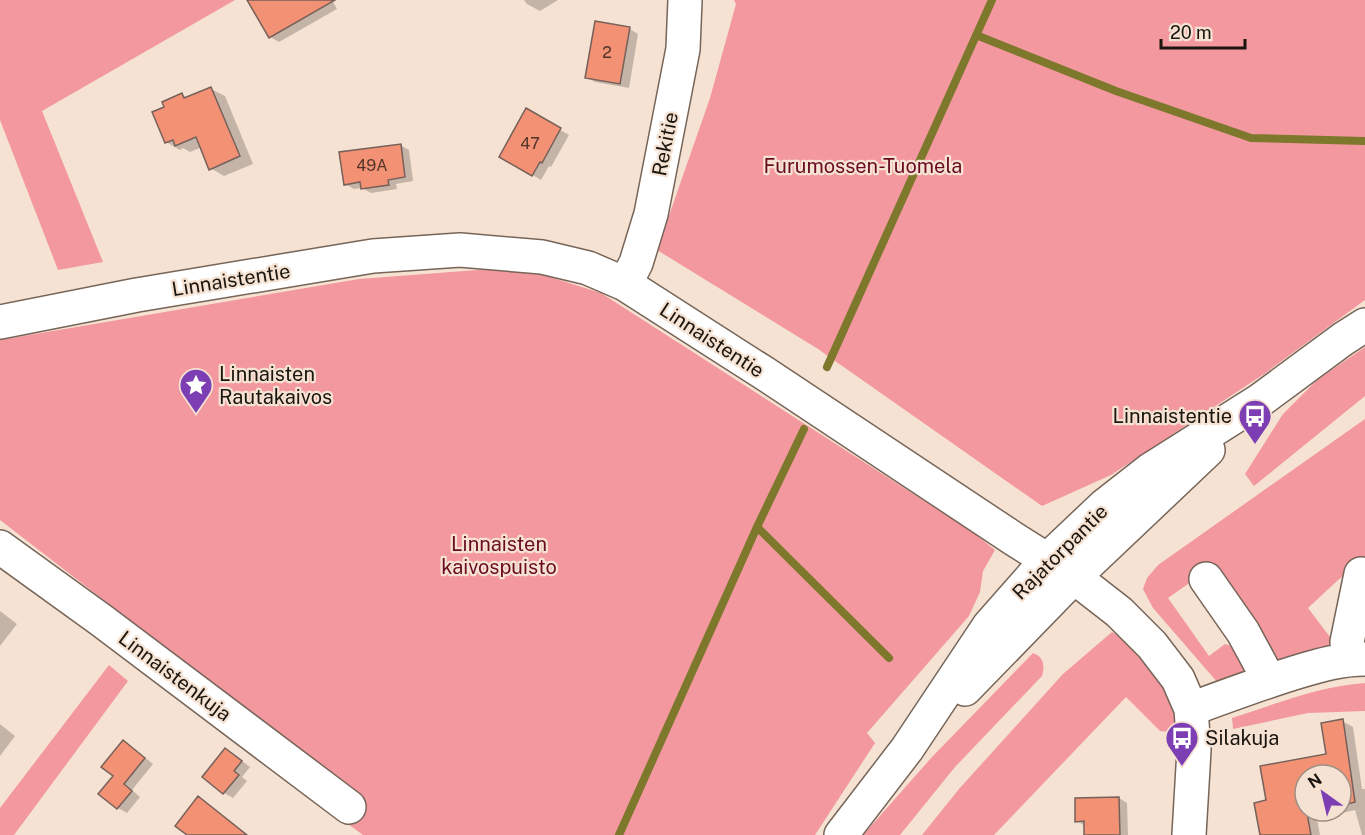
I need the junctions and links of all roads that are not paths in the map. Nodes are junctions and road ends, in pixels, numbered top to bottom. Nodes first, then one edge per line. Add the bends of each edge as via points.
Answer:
1 (685, 0) edge
2 (625, 284) junction
3 (0, 322) edge
4 (1365, 325) edge
5 (1259, 401) junction
6 (0, 547) edge
7 (1047, 560) junction
8 (1362, 574) dead end
9 (1074, 577) junction
10 (1206, 579) dead end
11 (1357, 659) edge
12 (1269, 680) junction
13 (1191, 709) junction
14 (907, 749) junction
15 (349, 807) dead end
16 (841, 835) edge
17 (1189, 835) edge

1 - 2 street, Rekitie via 682,49 651,214
2 - 3 street, Linnaistentie via 588,268 542,257 460,250 373,256
2 - 7 street, Linnaistentie
4 - 5 street, Rajatorpantie
5 - 7 street, Rajatorpantie via 1150,470 1104,506
5 - 9 street, Rajatorpantie
6 - 15 street, Linnaistenkuja
7 - 9 street, Linnaistentie
7 - 14 street, Rajatorpantie via 989,626
8 - 11 street via 1347,642
9 - 13 street, Linnaistentie via 1119,612 1152,645 1178,679
9 - 14 street, Rajatorpantie
10 - 12 street via 1243,632
11 - 12 street via 1326,663
12 - 13 street
13 - 17 street, Linnaistentie via 1194,750
14 - 16 street, Rajatorpantie

